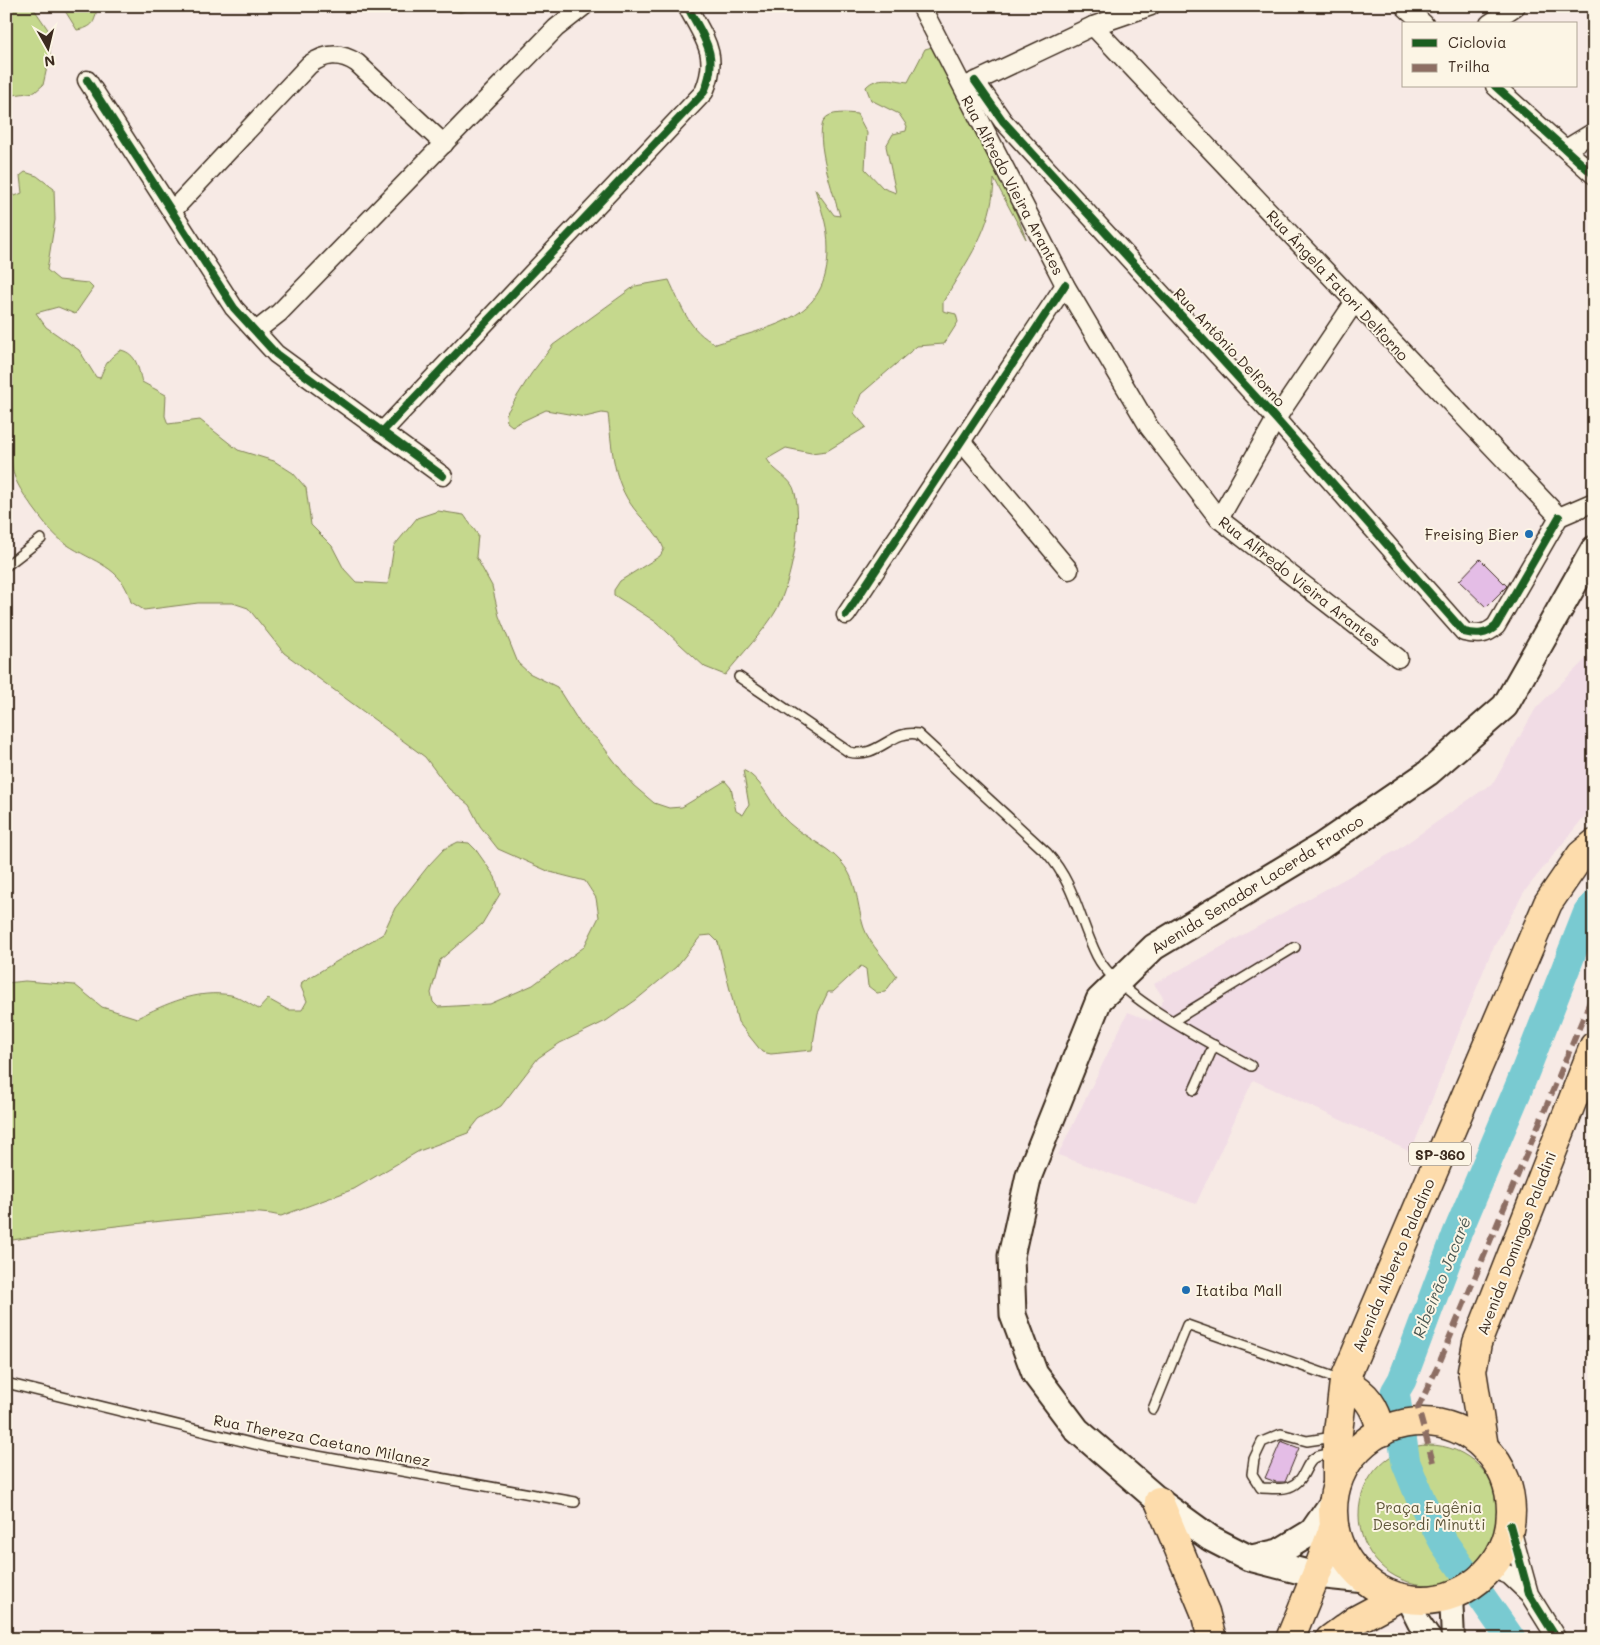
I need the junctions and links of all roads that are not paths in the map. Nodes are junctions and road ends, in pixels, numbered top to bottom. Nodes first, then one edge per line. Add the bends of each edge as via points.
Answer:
1 (584, 6) edge
2 (687, 6) edge
3 (921, 6) edge
4 (1151, 6) edge
5 (1404, 6) edge
6 (1516, 6) edge
7 (1422, 22) edge
8 (1492, 22) edge
9 (1093, 26) junction
10 (88, 80) dead end
11 (968, 84) junction
12 (1497, 88) edge
13 (1594, 132) edge
14 (444, 144) junction
15 (1566, 149) junction
16 (1594, 175) edge
17 (172, 211) junction
18 (1065, 285) junction
19 (1354, 303) junction
20 (256, 331) junction
21 (1276, 419) junction
22 (382, 432) junction
23 (961, 441) junction
24 (443, 476) dead end
25 (1594, 502) edge
26 (1559, 517) junction
27 (1219, 519) junction
28 (41, 539) dead end
29 (1594, 549) edge
30 (6, 566) edge
31 (1069, 570) dead end
32 (846, 614) dead end
33 (1398, 658) dead end
34 (739, 677) dead end
35 (1594, 844) edge
36 (1294, 947) dead end
37 (1117, 983) junction
38 (1173, 1022) junction
39 (1214, 1045) junction
40 (1594, 1046) edge
41 (1251, 1066) dead end
42 (1194, 1090) dead end
43 (1344, 1381) junction
44 (6, 1382) edge
45 (1153, 1409) dead end
46 (1339, 1425) junction
47 (1384, 1430) junction
48 (1484, 1447) junction
49 (1335, 1493) junction
50 (1159, 1501) junction
51 (575, 1502) dead end
52 (1510, 1525) junction
53 (1249, 1558) junction
54 (1491, 1568) junction
55 (1316, 1575) junction
56 (1365, 1580) junction
57 (1454, 1594) junction
58 (1529, 1594) junction
59 (1403, 1598) junction
60 (1212, 1639) edge
61 (1290, 1639) edge
62 (1330, 1639) edge
63 (1430, 1639) edge
64 (1453, 1639) edge
65 (1557, 1639) edge

1 - 14 street via 556,28
2 - 22 street via 710,49 712,64 704,92
3 - 11 street, Rua Alfredo Vieira Arantes
4 - 9 street
5 - 7 street
6 - 8 street
9 - 11 street
9 - 19 street, Rua Ângela Fatori Delforno
10 - 17 street
11 - 18 street, Rua Alfredo Vieira Arantes
11 - 21 street, Rua Antônio Delforno
12 - 15 street
13 - 15 street
14 - 17 street via 357,63 348,57 327,55 309,66
14 - 20 street via 278,313
15 - 16 street
17 - 20 street via 234,308
18 - 23 street
18 - 27 street, Rua Alfredo Vieira Arantes via 1149,427
19 - 21 street
19 - 26 street, Rua Ângela Fatori Delforno
20 - 22 street via 276,354
21 - 26 street, Rua Antônio Delforno via 1464,632 1478,635 1490,632 1496,626
21 - 27 street
22 - 24 street
23 - 31 street
23 - 32 street
25 - 26 street
27 - 33 street, Rua Alfredo Vieira Arantes
28 - 30 lane
29 - 37 main road, Avenida Senador Lacerda Franco via 1505,706 1428,773 1320,847 1154,947
34 - 37 lane via 849,752 861,755 898,736 910,732 918,734 1062,869 1097,957
35 - 43 main road, Avenida Alberto Paladino / SP-360 via 1580,855 1548,903
36 - 38 lane
37 - 38 lane
37 - 50 main road, Avenida Senador Lacerda Franco via 1100,1000 1028,1175 1011,1256 1013,1315 1035,1374 1077,1430
38 - 39 lane
39 - 41 lane
39 - 42 lane
40 - 48 main road, Avenida Domingos Paladini / SP-360 via 1477,1343 1472,1371
43 - 45 lane via 1187,1325
43 - 46 main road, Avenida Alberto Paladino / SP-360
43 - 47 main road via 1362,1393 1376,1410
44 - 51 lane, Rua Thereza Caetano Milanez via 267,1446
46 - 49 main road, Avenida Alberto Paladino / SP-360
46 - 49 lane via 1327,1438 1307,1441 1281,1434 1262,1442 1254,1459 1252,1474 1261,1488 1289,1487 1302,1476 1310,1460 1320,1454 1332,1455
47 - 48 main road, Avenida Domingos Paladini / SP-360 via 1423,1422 1456,1429
47 - 49 main road, Avenida Domingos Paladini / SP-360 via 1365,1442 1348,1461
48 - 52 main road, Avenida Domingos Paladini / SP-360 via 1502,1470 1508,1488
49 - 53 main road via 1312,1532 1279,1552
49 - 55 main road, Avenida Alberto Paladino / SP-360
49 - 56 main road, Avenida Domingos Paladini / SP-360 via 1344,1556
50 - 53 main road, Avenida Senador Lacerda Franco via 1210,1538
50 - 60 main road via 1205,1612
52 - 54 main road, Avenida Domingos Paladini / SP-360 via 1504,1547
52 - 58 street
53 - 55 main road, Avenida Senador Lacerda Franco
54 - 57 main road, Avenida Domingos Paladini / SP-360
54 - 58 street via 1509,1575
55 - 56 main road, Avenida Senador Lacerda Franco
55 - 61 main road, Avenida Alberto Paladino / SP-360
56 - 59 main road, Avenida Domingos Paladini / SP-360
57 - 59 main road, Avenida Domingos Paladini / SP-360 via 1429,1600
57 - 64 street
58 - 65 street
59 - 62 main road via 1356,1620
59 - 63 street

